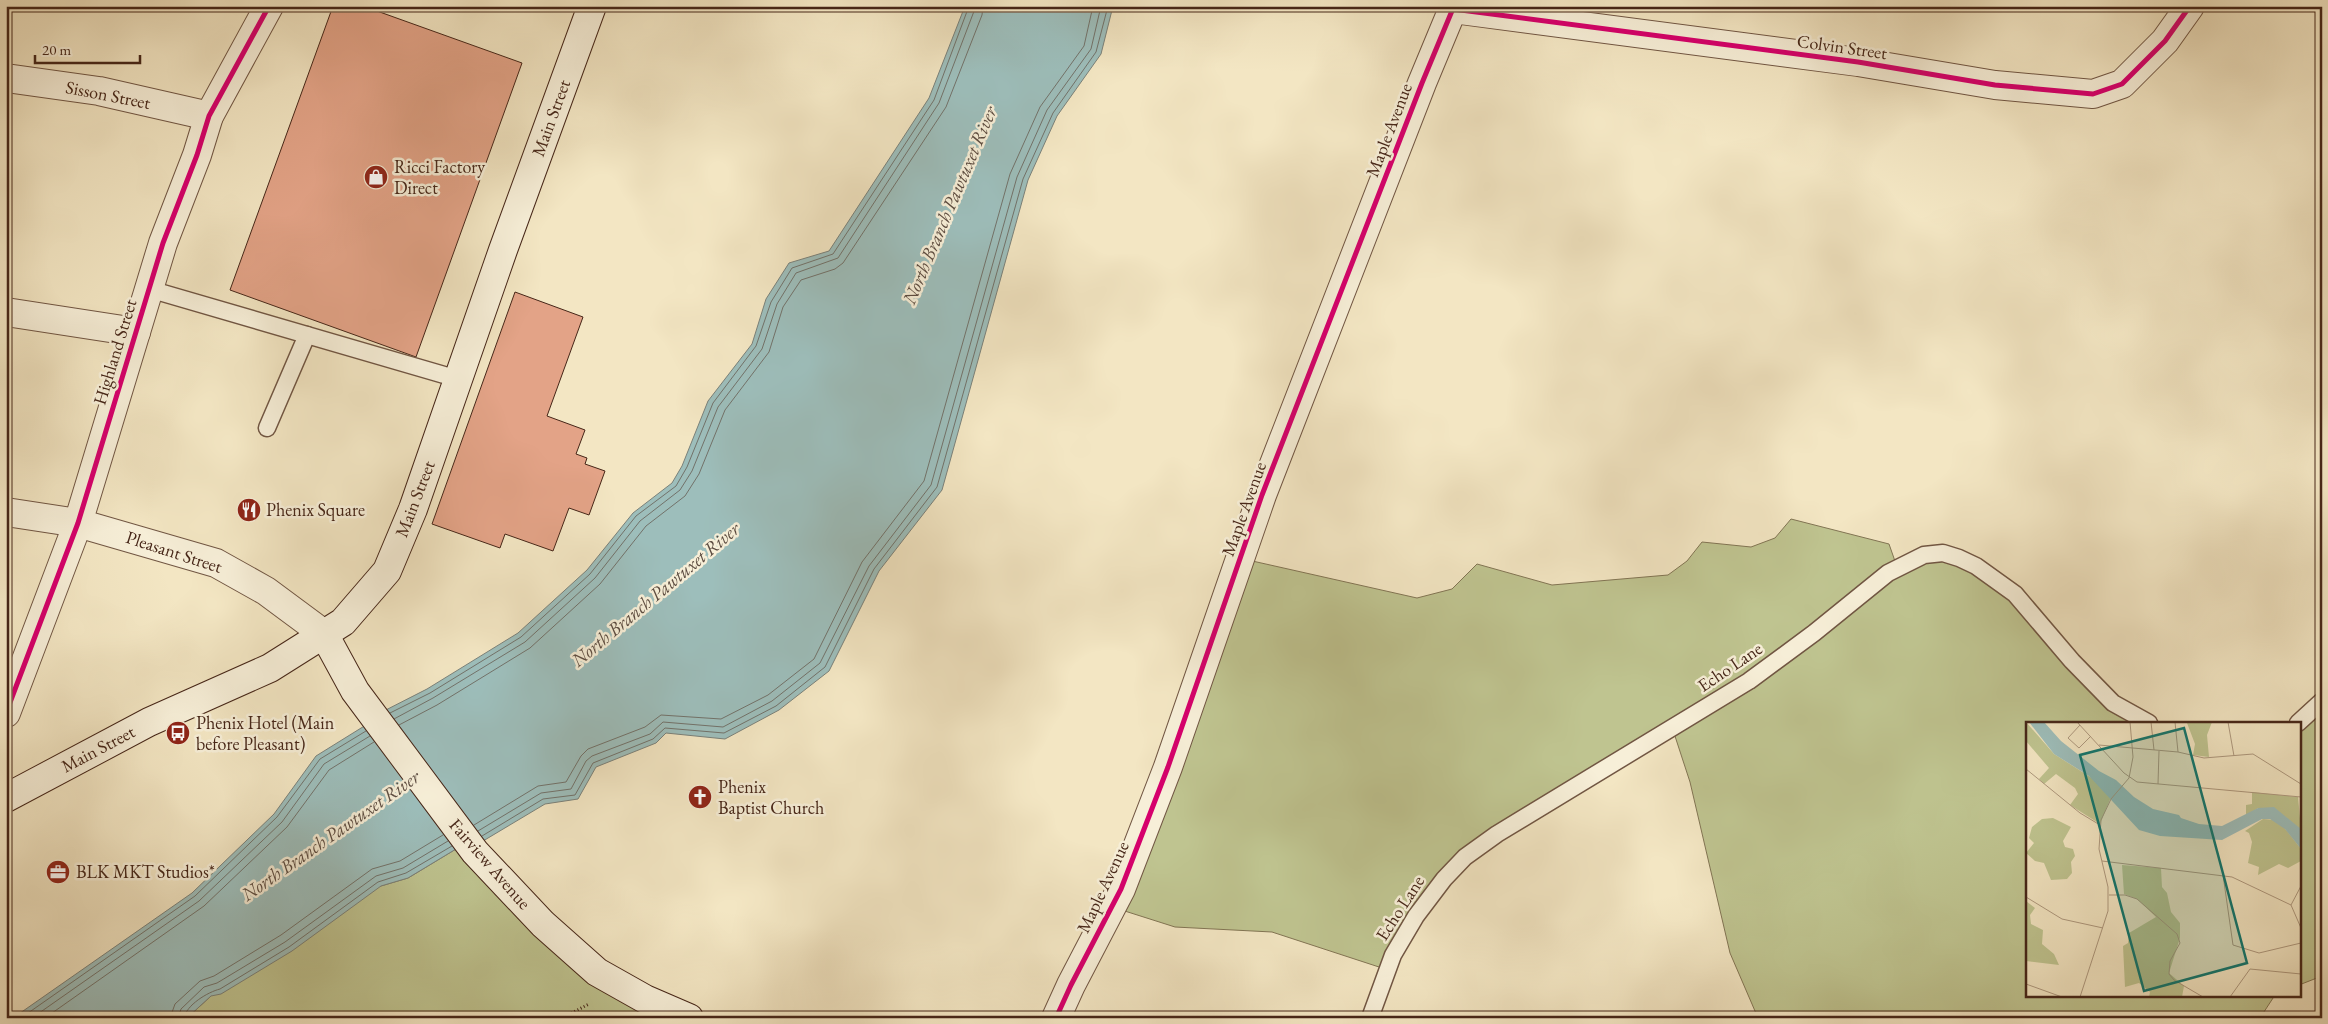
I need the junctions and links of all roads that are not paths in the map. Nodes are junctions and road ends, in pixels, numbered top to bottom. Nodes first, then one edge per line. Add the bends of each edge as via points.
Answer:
1 (269, 6) edge
2 (592, 6) edge
3 (2190, 6) edge
4 (1453, 7) edge
5 (6, 78) edge
6 (209, 116) junction
7 (149, 289) junction
8 (6, 312) edge
9 (136, 332) junction
10 (306, 335) junction
11 (458, 380) junction
12 (267, 428) dead end
13 (6, 512) edge
14 (78, 523) junction
15 (324, 634) junction
16 (2322, 701) edge
17 (6, 713) edge
18 (2147, 722) edge
19 (2299, 722) edge
20 (6, 798) edge
21 (689, 1018) edge
22 (1056, 1018) edge
23 (1370, 1018) edge

1 - 6 street, Highland Street
2 - 11 street, Main Street
3 - 4 street, Colvin Street via 2165,41 2122,84 2093,94 1995,85 1858,62
4 - 22 street, Maple Avenue via 1262,495 1168,767 1121,889
5 - 6 street, Sisson Street via 99,91
6 - 7 street, Highland Street
7 - 9 street, Highland Street
7 - 10 lane
8 - 9 street
9 - 14 street, Highland Street
10 - 11 lane
10 - 12 lane
11 - 15 street, Main Street via 413,509 387,571 343,622
13 - 14 street, Pleasant Street
14 - 15 street, Pleasant Street via 216,563 266,591
14 - 17 street, Highland Street
15 - 20 street, Main Street via 270,668 149,722
15 - 21 street, Fairview Avenue via 355,691 475,852 544,924 597,972 645,999
16 - 19 lane
18 - 23 lane, Echo Lane via 2114,703 2015,594 1959,558 1943,553 1924,555 1888,573 1749,681 1497,834 1465,857 1438,886 1393,954

